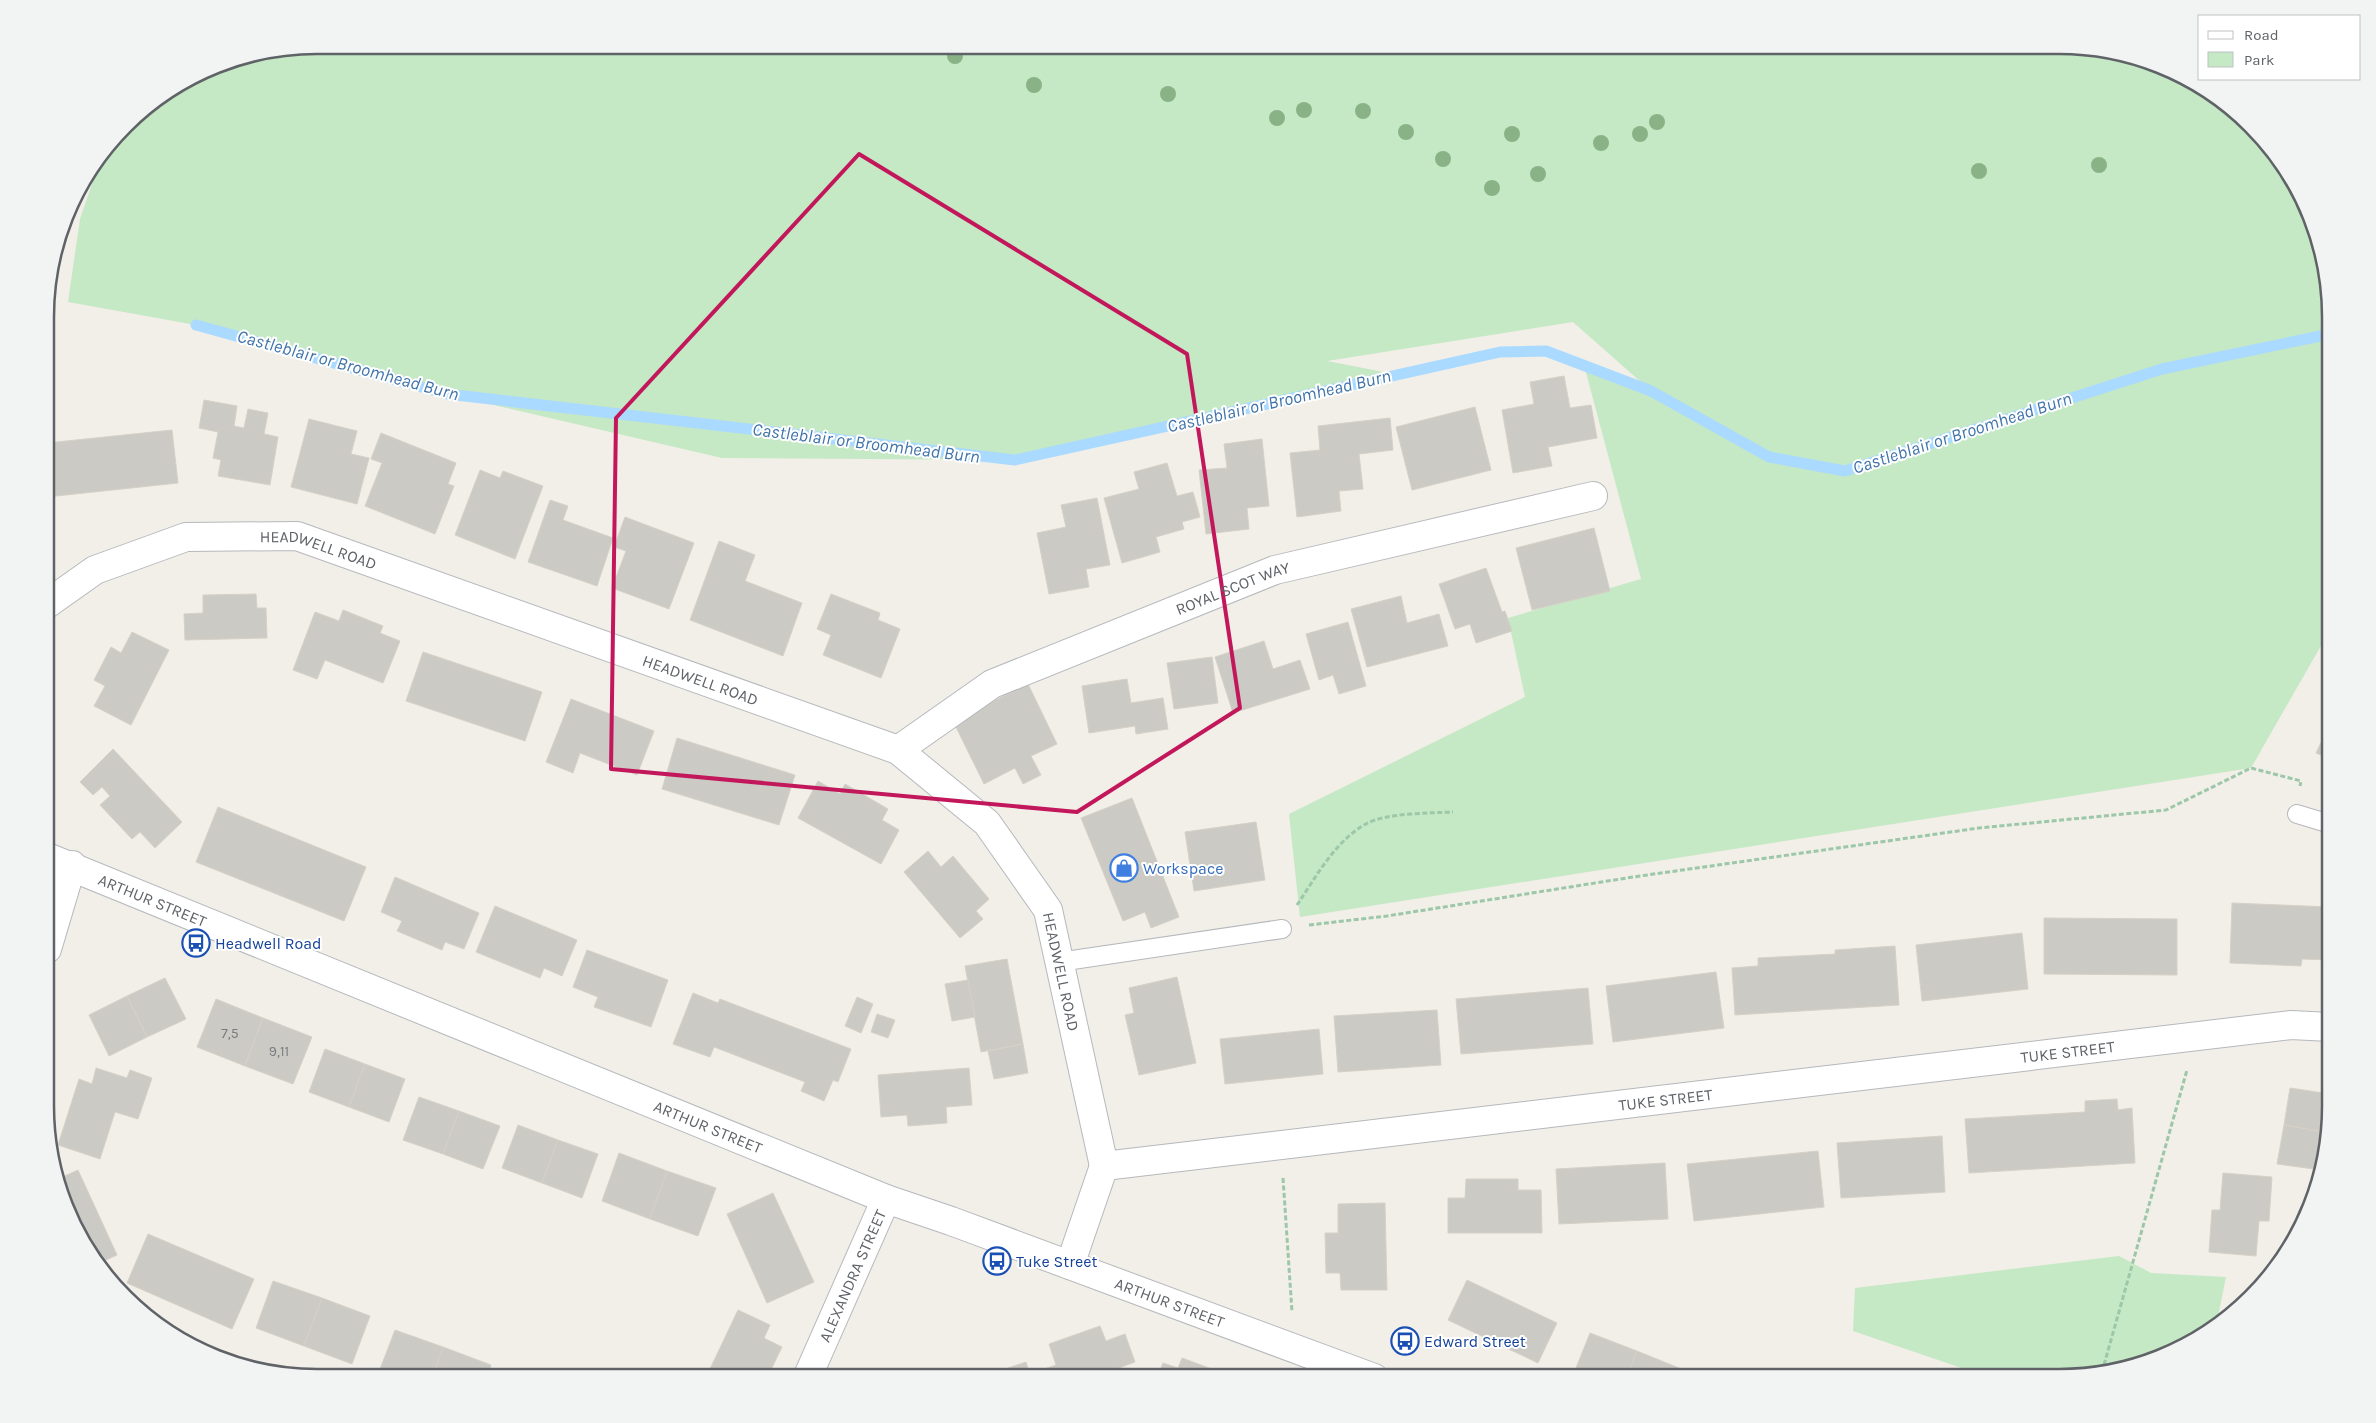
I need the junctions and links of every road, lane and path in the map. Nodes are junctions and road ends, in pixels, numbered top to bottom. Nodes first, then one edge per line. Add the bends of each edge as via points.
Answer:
1 (1593, 496) dead end
2 (54, 599) edge
3 (898, 750) junction
4 (2301, 781) dead end
5 (1453, 812) dead end
6 (2297, 814) dead end
7 (2322, 822) edge
8 (59, 861) edge
9 (54, 898) edge
10 (1282, 929) junction
11 (1059, 962) junction
12 (2322, 1027) edge
13 (2197, 1036) junction
14 (1281, 1145) junction
15 (1104, 1166) junction
16 (886, 1199) junction
17 (1070, 1265) junction
18 (1295, 1348) junction
19 (2104, 1365) edge
20 (811, 1369) edge
21 (1350, 1369) edge

1 - 3 street, ROYAL SCOT WAY via 1276,570 992,684
2 - 3 street, HEADWELL ROAD via 95,570 186,537 297,536
3 - 11 street, HEADWELL ROAD via 987,823 1048,910
4 - 10 path via 2251,768 2166,810 1979,828
5 - 10 path via 1395,816 1367,823 1343,842 1320,870
6 - 7 lane
8 - 9 street
8 - 16 street, ARTHUR STREET
10 - 11 lane
11 - 15 street, HEADWELL ROAD
12 - 13 street, TUKE STREET via 2291,1025
13 - 14 street, TUKE STREET
13 - 19 path
14 - 15 street, TUKE STREET
14 - 18 path
15 - 17 street
16 - 17 street, ARTHUR STREET
16 - 20 street, ALEXANDRA STREET
17 - 18 street, ARTHUR STREET
18 - 21 street, ARTHUR STREET

